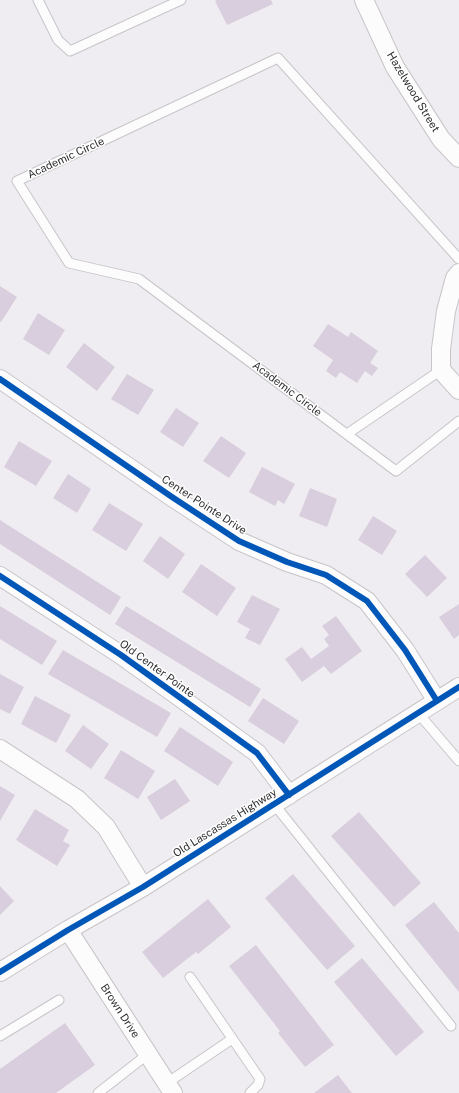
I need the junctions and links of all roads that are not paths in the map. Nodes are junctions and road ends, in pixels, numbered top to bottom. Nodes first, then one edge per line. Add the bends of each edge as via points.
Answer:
1 (38, 0) edge
2 (181, 0) edge
3 (364, 0) edge
4 (459, 158) edge
5 (459, 259) edge
6 (459, 273) edge
7 (441, 370) junction
8 (0, 379) edge
9 (459, 390) edge
10 (459, 421) edge
11 (347, 434) junction
12 (0, 576) edge
13 (459, 687) edge
14 (437, 701) junction
15 (418, 713) junction
16 (0, 749) edge
17 (459, 761) edge
18 (281, 799) junction
19 (144, 887) junction
20 (68, 930) junction
21 (0, 972) edge
22 (190, 977) dead end
23 (59, 1000) dead end
24 (451, 1026) dead end
25 (0, 1036) edge
26 (232, 1039) junction
27 (148, 1054) junction
28 (170, 1088) edge
29 (98, 1093) edge
30 (250, 1093) edge

1 - 2 lane via 58,40 70,51
3 - 4 street, Hazelwood Street via 395,67 441,139
5 - 11 lane, Academic Circle via 278,58 17,181 69,263 139,279
6 - 7 street via 455,278 446,311
7 - 9 street
7 - 11 lane
8 - 14 street, Center Pointe Drive via 239,541 287,562 326,575 367,601 405,650
10 - 11 lane, Academic Circle via 396,471
12 - 18 street, Old Center Pointe via 120,654 257,753
13 - 14 street, Old Lascassas Highway
14 - 15 street, Old Lascassas Highway
15 - 17 lane
15 - 18 street, Old Lascassas Highway
16 - 19 street via 77,799 106,827
18 - 19 street, Old Lascassas Highway
18 - 24 lane
19 - 20 street, Old Lascassas Highway
20 - 21 street, Old Lascassas Highway
20 - 27 street, Brown Drive
22 - 26 lane
23 - 25 lane
26 - 28 lane
26 - 30 lane via 260,1078 258,1085
27 - 28 street, Brown Drive
27 - 29 lane

